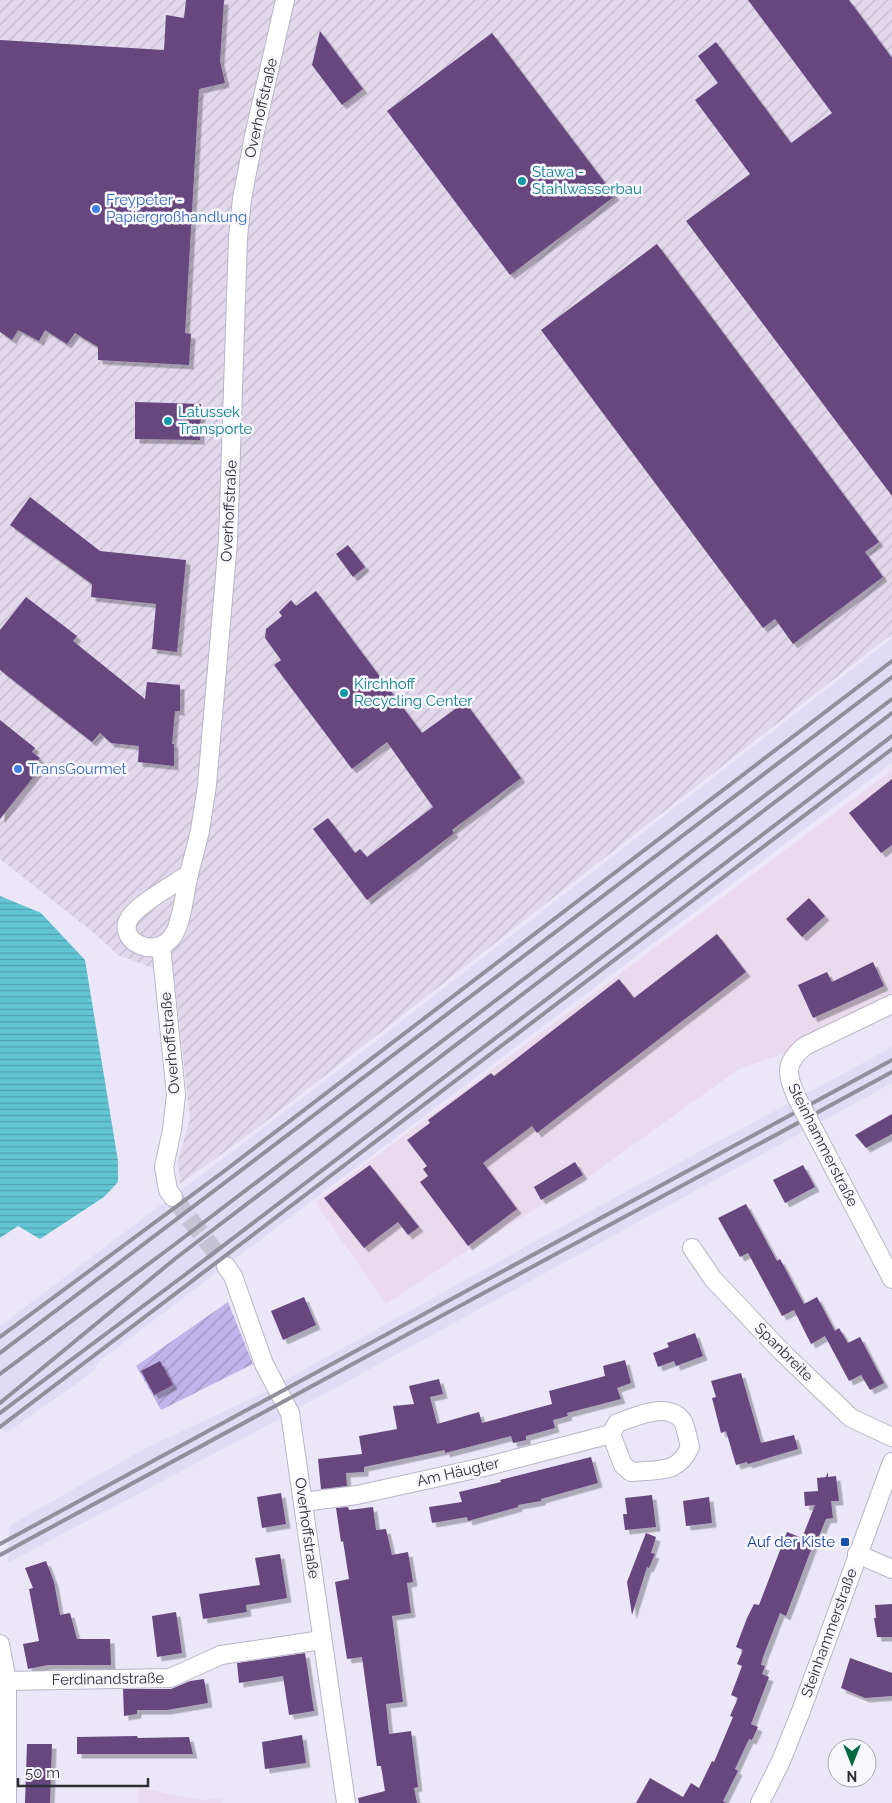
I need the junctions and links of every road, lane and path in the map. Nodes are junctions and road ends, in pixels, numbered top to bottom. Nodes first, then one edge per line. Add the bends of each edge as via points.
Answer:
1 (286, 0) edge
2 (189, 874) junction
3 (161, 946) junction
4 (892, 1004) edge
5 (173, 1197) tunnel mouth
6 (692, 1248) dead end
7 (226, 1266) tunnel mouth
8 (892, 1279) edge
9 (611, 1434) junction
10 (892, 1437) edge
11 (892, 1462) edge
12 (303, 1502) junction
13 (857, 1554) junction
14 (892, 1569) edge
15 (322, 1640) junction
16 (0, 1644) edge
17 (7, 1681) junction
18 (4, 1720) edge
19 (7, 1803) edge
20 (346, 1803) edge
21 (760, 1803) edge

1 - 2 street, Overhoffstraße via 254,136 241,209 227,551 207,785
2 - 3 street, Overhoffstraße via 178,924 173,935
2 - 3 street via 139,907 128,919 130,938 145,947
3 - 5 street, Overhoffstraße via 176,1095 164,1167 168,1190
4 - 8 street, Steinhammerstraße, bridge via 805,1046 789,1063 788,1074 797,1098
6 - 10 street, Spanbreite via 713,1278 782,1352 851,1418
7 - 12 street, Overhoffstraße via 233,1276 267,1372 290,1413
9 - 9 street, Am Häugter via 623,1465 631,1472 674,1468 684,1460 690,1447 682,1421 672,1413 658,1411 618,1423
9 - 12 street, Am Häugter via 357,1495
11 - 13 street, Steinhammerstraße
12 - 15 street, Overhoffstraße
13 - 14 street
13 - 21 street, Steinhammerstraße via 801,1711
15 - 17 street, Ferdinandstraße via 221,1655 170,1678
15 - 20 street, Overhoffstraße
16 - 17 street
17 - 18 street
18 - 19 street

